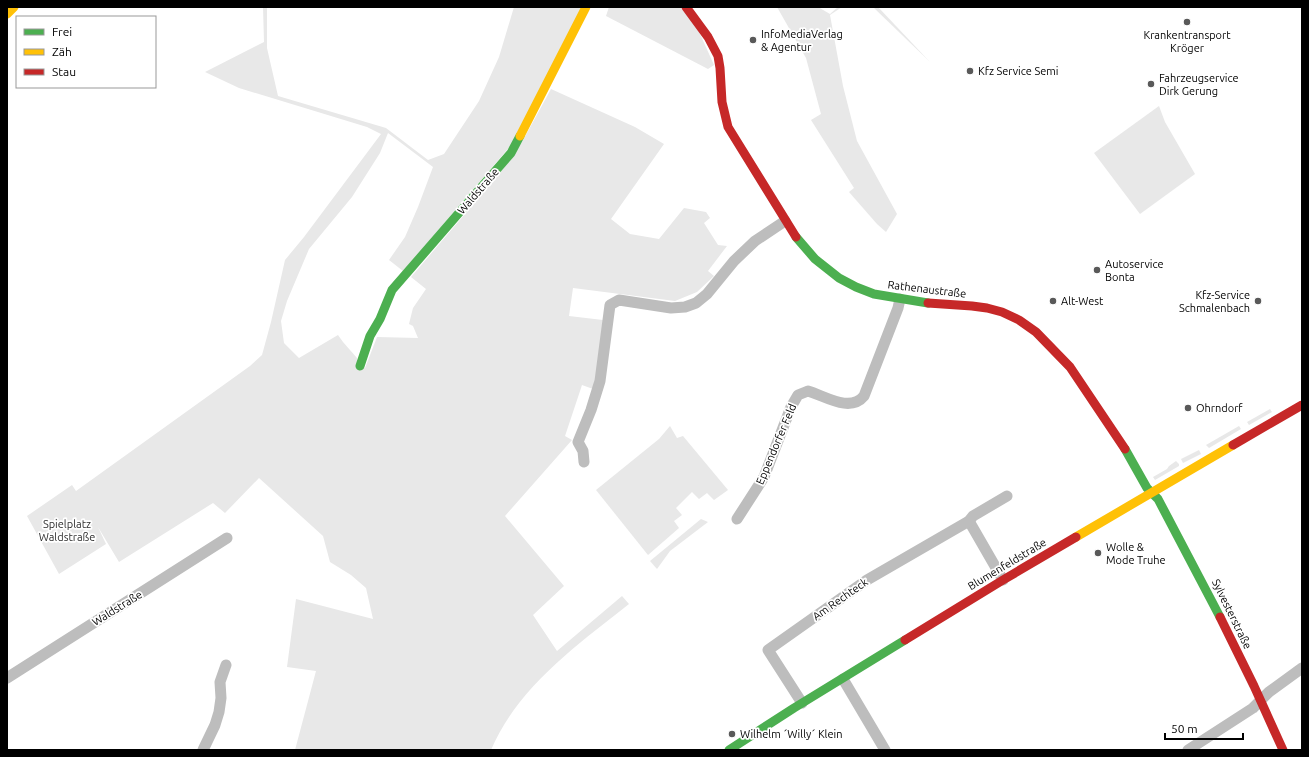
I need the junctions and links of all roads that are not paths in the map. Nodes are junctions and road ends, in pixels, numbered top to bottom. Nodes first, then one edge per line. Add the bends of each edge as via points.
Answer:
1 (14, 7) edge
2 (586, 7) edge
3 (686, 7) edge
4 (7, 14) edge
5 (785, 221) junction
6 (900, 299) junction
7 (360, 366) dead end
8 (1302, 405) edge
9 (584, 462) dead end
10 (1151, 492) junction
11 (1007, 496) dead end
12 (737, 519) dead end
13 (969, 521) junction
14 (227, 538) dead end
15 (1003, 580) junction
16 (226, 665) dead end
17 (1302, 668) edge
18 (7, 678) edge
19 (843, 679) junction
20 (1261, 700) junction
21 (802, 703) junction
22 (202, 750) edge
23 (729, 750) edge
24 (885, 750) edge
25 (1188, 750) edge
26 (1283, 750) edge

1 - 4 street
2 - 7 street, Waldstraße via 511,153 392,290 370,336
3 - 5 street, Rathenaustraße via 718,56 722,102 728,127
5 - 6 street, Rathenaustraße via 815,259 839,278 868,292
5 - 9 street via 755,241 734,260 707,294 696,302 685,307 671,308 619,300 610,305 600,381 578,442 583,451
6 - 10 street, Rathenaustraße via 987,308 1012,316 1031,328 1070,367
6 - 12 street, Eppendorfer Feld via 864,396 855,403 846,404 808,391 798,395 764,477
8 - 10 street, Blumenfeldstraße
10 - 15 street, Blumenfeldstraße
10 - 20 street, Sylvesterstraße via 1158,499 1202,579
11 - 13 street, Am Rechteck via 972,516
13 - 15 street
13 - 21 street, Am Rechteck via 867,580 768,650
14 - 18 street, Waldstraße
15 - 19 street, Blumenfeldstraße
16 - 22 street via 220,682 219,712
17 - 20 street
19 - 21 street, Blumenfeldstraße
19 - 24 street
20 - 25 street via 1253,708
20 - 26 street, Sylvesterstraße
21 - 23 street, Blumenfeldstraße

